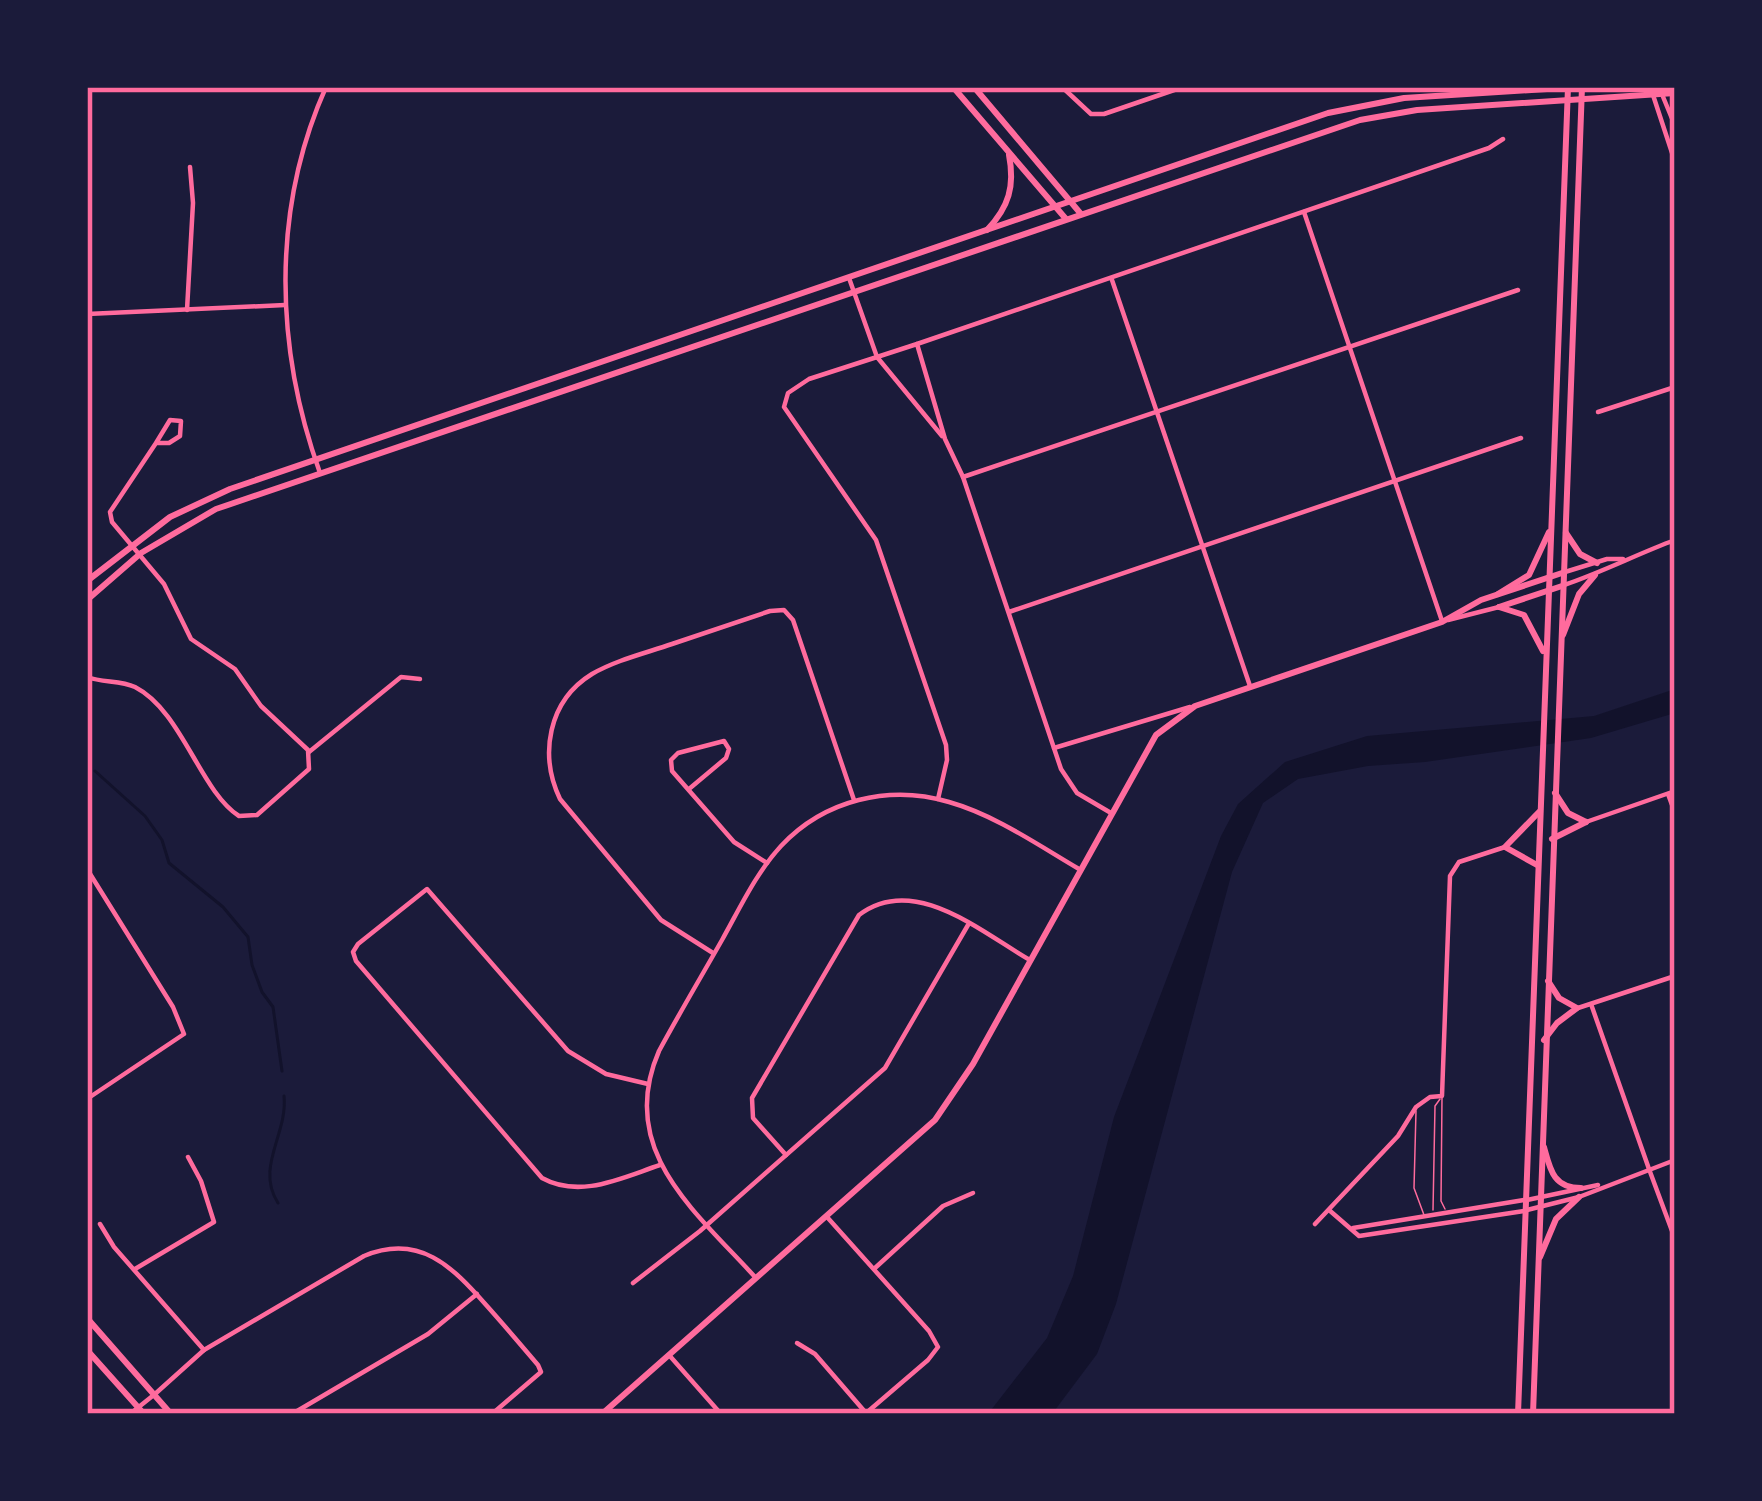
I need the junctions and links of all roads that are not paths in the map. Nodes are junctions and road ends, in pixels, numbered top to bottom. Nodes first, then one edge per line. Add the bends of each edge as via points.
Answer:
1 (326, 87) edge
2 (953, 87) edge
3 (974, 87) edge
4 (1062, 87) edge
5 (1183, 87) edge
6 (1568, 87) edge
7 (1580, 87) edge
8 (1658, 91) edge
9 (1675, 93) edge
10 (1675, 124) edge
11 (1503, 139) dead end
12 (1008, 152) junction
13 (1675, 162) edge
14 (190, 167) dead end
15 (1071, 202) junction
16 (1056, 207) junction
17 (1304, 212) junction
18 (1081, 214) junction
19 (87, 215) edge
20 (1066, 219) junction
21 (984, 232) junction
22 (87, 243) edge
23 (849, 278) junction
24 (1112, 280) junction
25 (1518, 290) dead end
26 (855, 292) junction
27 (285, 305) junction
28 (187, 310) junction
29 (87, 314) edge
30 (917, 344) junction
31 (1350, 346) junction
32 (877, 357) junction
33 (1675, 387) edge
34 (1157, 411) junction
35 (1598, 412) dead end
36 (1521, 438) dead end
37 (945, 439) junction
38 (156, 443) junction
39 (315, 460) junction
40 (320, 473) junction
41 (963, 477) junction
42 (1396, 481) junction
43 (1550, 529) junction
44 (1565, 532) junction
45 (1675, 540) edge
46 (132, 544) junction
47 (1203, 546) junction
48 (141, 554) junction
49 (1624, 559) junction
50 (1597, 562) junction
51 (1562, 573) junction
52 (1595, 575) junction
53 (1548, 578) junction
54 (87, 581) edge
55 (1562, 586) junction
56 (1548, 591) junction
57 (1498, 594) junction
58 (87, 600) edge
59 (1498, 607) junction
60 (1007, 613) junction
61 (1442, 622) junction
62 (1560, 644) junction
63 (1545, 655) junction
64 (87, 677) edge
65 (420, 679) dead end
66 (1250, 686) junction
67 (1196, 706) junction
68 (1054, 748) junction
69 (309, 752) junction
70 (689, 789) junction
71 (1554, 791) junction
72 (1671, 792) edge
73 (938, 799) junction
74 (854, 800) junction
75 (1539, 812) junction
76 (1111, 813) junction
77 (1675, 813) edge
78 (1586, 823) junction
79 (1552, 839) junction
80 (1504, 847) junction
81 (767, 862) junction
82 (1537, 865) junction
83 (87, 869) edge
84 (1079, 869) junction
85 (968, 925) junction
86 (714, 953) junction
87 (1030, 960) junction
88 (1675, 976) edge
89 (1546, 978) junction
90 (1591, 1004) junction
91 (1577, 1008) junction
92 (1544, 1041) junction
93 (648, 1084) junction
94 (1442, 1096) junction
95 (87, 1099) edge
96 (1416, 1107) junction
97 (1541, 1137) junction
98 (786, 1155) junction
99 (188, 1157) dead end
100 (1675, 1160) edge
101 (660, 1165) junction
102 (1649, 1169) junction
103 (1580, 1192) junction
104 (973, 1193) dead end
105 (1524, 1201) junction
106 (1539, 1203) junction
107 (1329, 1210) junction
108 (1524, 1210) junction
109 (1447, 1212) junction
110 (1434, 1214) junction
111 (1424, 1215) junction
112 (827, 1217) junction
113 (1440, 1223) junction
114 (100, 1224) dead end
115 (1315, 1224) dead end
116 (707, 1225) junction
117 (1350, 1229) junction
118 (1675, 1239) edge
119 (1537, 1266) junction
120 (874, 1268) junction
121 (134, 1270) junction
122 (756, 1279) junction
123 (632, 1283) dead end
124 (477, 1294) junction
125 (87, 1318) edge
126 (797, 1342) dead end
127 (87, 1350) edge
128 (204, 1351) junction
129 (669, 1354) junction
130 (154, 1394) junction
131 (141, 1411) edge
132 (866, 1413) edge
133 (130, 1414) edge
134 (171, 1414) edge
135 (292, 1414) edge
136 (492, 1414) edge
137 (602, 1414) edge
138 (721, 1414) edge
139 (1518, 1414) edge
140 (1533, 1414) edge

1 - 27 street via 294,191
2 - 12 main road
3 - 15 main road
4 - 5 street via 1091,115
6 - 43 main road
7 - 15 main road via 1348,108
7 - 44 main road
8 - 9 main road
8 - 10 street
8 - 13 street
8 - 18 main road via 1388,114
11 - 17 street
12 - 16 main road
12 - 21 main road via 1007,204
14 - 28 street
15 - 16 main road
15 - 18 main road
16 - 20 main road
16 - 21 main road
17 - 24 street
17 - 31 street
18 - 20 main road
19 - 22 street
20 - 26 main road
21 - 23 main road
23 - 26 street
23 - 39 main road
24 - 30 street
24 - 34 street
25 - 31 street
26 - 32 street
26 - 40 main road
27 - 28 street
27 - 39 street via 292,375
28 - 29 street
30 - 32 street
30 - 37 street
31 - 34 street
31 - 42 street
32 - 37 street
32 - 73 street via 809,379 788,392 784,407 876,540 946,745
33 - 35 street
34 - 41 street
34 - 47 street
36 - 42 street
37 - 41 street
38 - 38 street via 170,420 181,421 177,440
38 - 46 street via 110,512
39 - 40 street
39 - 46 main road via 218,494
40 - 48 main road via 216,509
41 - 60 street
42 - 47 street
42 - 61 street
43 - 53 main road
43 - 57 main road via 1528,575
44 - 50 main road
44 - 51 main road
45 - 49 street
46 - 48 street
46 - 54 main road
47 - 60 street
47 - 66 street
48 - 58 main road
48 - 69 street via 191,639 235,669
49 - 50 street
49 - 52 street
50 - 51 street
51 - 53 main road
51 - 55 main road
52 - 55 street
52 - 62 main road
53 - 56 main road
53 - 57 main road
55 - 56 main road
55 - 62 main road
56 - 59 main road
56 - 63 main road
57 - 61 main road
59 - 61 street
59 - 63 main road via 1524,615
60 - 68 street
61 - 66 main road
62 - 71 main road
63 - 75 main road
64 - 69 street via 145,694 238,815 257,815 304,776
65 - 69 street via 401,677
66 - 67 main road
67 - 68 street
67 - 76 main road via 1156,735
68 - 76 street via 1072,787
70 - 70 street via 728,755 724,741 672,757 670,768
70 - 81 street via 734,842
71 - 78 main road
71 - 79 main road
72 - 77 street
72 - 78 street
73 - 74 street
73 - 84 street via 990,818
74 - 81 street via 798,831
74 - 86 street via 784,610 608,667 577,685 550,736 560,799 661,920
75 - 80 main road
75 - 82 main road
76 - 84 main road
78 - 79 main road
79 - 89 main road
80 - 82 main road
80 - 94 street via 1459,862 1450,877
81 - 86 street
82 - 105 main road
83 - 95 street via 184,1034
84 - 87 main road
85 - 87 street
85 - 98 street via 885,1068
85 - 98 street via 903,898 872,907 849,926 751,1103 756,1123
86 - 93 street
87 - 112 main road via 951,1101
88 - 90 street
89 - 91 main road
89 - 92 main road
90 - 91 street
90 - 102 street
91 - 92 main road
92 - 97 main road
93 - 101 street via 648,1126
93 - 101 street via 605,1074 568,1051 427,889 353,952 542,1178 582,1188
94 - 96 street
94 - 109 lane
94 - 110 lane
96 - 107 street
96 - 111 lane via 1414,1188
97 - 103 main road via 1554,1178
97 - 106 main road
98 - 116 street
99 - 121 street via 214,1222
100 - 102 street
101 - 116 street
102 - 103 street
102 - 118 street
103 - 106 street
103 - 119 main road via 1556,1220
104 - 120 street via 943,1206
105 - 106 street
105 - 108 main road
105 - 109 street
106 - 108 street
106 - 119 main road
107 - 115 street
107 - 117 street
108 - 113 street
108 - 139 main road
109 - 110 street
110 - 111 street
110 - 113 street
111 - 113 lane
111 - 117 street
112 - 120 street
112 - 122 main road
113 - 117 street via 1359,1236
114 - 121 street
116 - 122 street
116 - 123 street
119 - 140 main road
120 - 132 street via 938,1347
121 - 128 street
122 - 129 main road
124 - 128 street via 435,1256 381,1250
124 - 135 street via 428,1334
124 - 136 street via 541,1372
125 - 130 main road
126 - 132 street
127 - 131 main road
128 - 130 street
129 - 137 main road
129 - 138 street
130 - 131 street
130 - 134 main road
131 - 133 street

